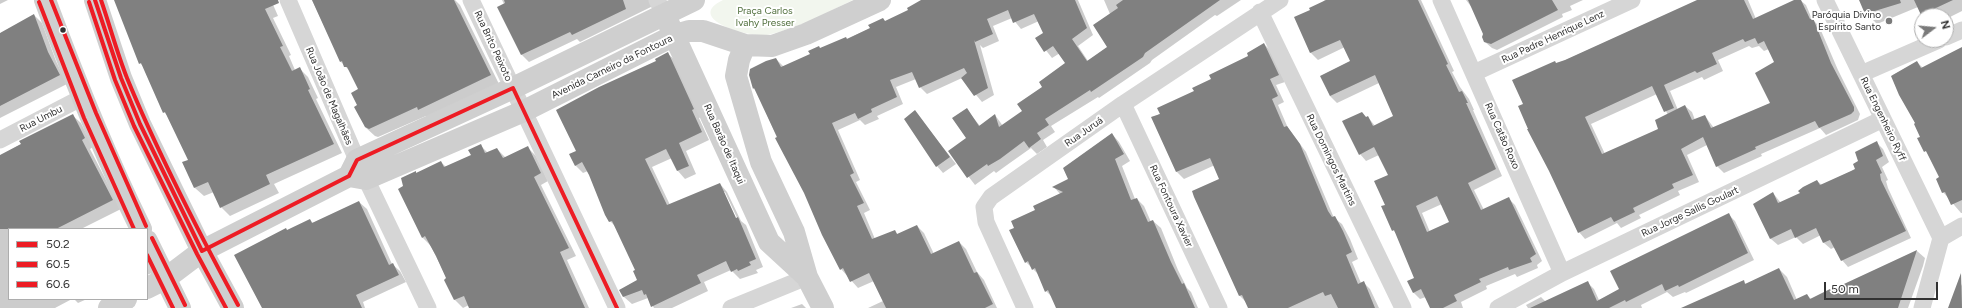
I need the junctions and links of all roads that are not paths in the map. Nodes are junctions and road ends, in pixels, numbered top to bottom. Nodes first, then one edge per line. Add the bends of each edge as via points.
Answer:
1 (45, 0) edge
2 (95, 0) edge
3 (288, 0) edge
4 (471, 0) edge
5 (880, 0) edge
6 (1280, 0) edge
7 (1441, 0) edge
8 (1632, 0) edge
9 (1825, 0) edge
10 (689, 1) edge
11 (661, 7) edge
12 (1260, 12) junction
13 (675, 35) junction
14 (745, 45) junction
15 (1921, 48) edge
16 (1474, 73) junction
17 (1861, 74) junction
18 (513, 88) junction
19 (81, 98) junction
20 (1123, 104) junction
21 (524, 111) junction
22 (1883, 119) junction
23 (0, 140) edge
24 (357, 172) junction
25 (1962, 226) edge
26 (140, 228) edge
27 (794, 232) junction
28 (1941, 238) junction
29 (769, 242) junction
30 (148, 246) edge
31 (202, 251) junction
32 (1562, 273) junction
33 (808, 276) junction
34 (156, 283) edge
35 (124, 300) edge
36 (425, 304) edge
37 (109, 308) edge
38 (180, 308) edge
39 (233, 308) edge
40 (617, 308) edge
41 (731, 308) edge
42 (822, 308) edge
43 (1025, 308) edge
44 (1219, 308) edge
45 (1403, 308) edge
46 (1498, 308) edge
47 (1922, 308) edge

1 - 19 main road
2 - 31 main road via 121,78 140,124
3 - 24 street, Rua João de Magalhães
4 - 18 street, Rua Brito Peixoto
5 - 14 main road, Avenida Carneiro da Fontoura via 806,34 772,46
6 - 12 street, Rua Juruá
7 - 16 street, Rua Catão Roxo
8 - 16 street, Rua Padre Henrique Lenz
9 - 17 street, Rua Engenheiro Ryff
10 - 11 main road, Avenida Carneiro da Fontoura
11 - 13 main road, Rua Barão de Itaqui
11 - 18 main road, Avenida Carneiro da Fontoura
12 - 20 street, Rua Juruá
12 - 45 street, Rua Domingos Martins
13 - 14 main road, Avenida Carneiro da Fontoura via 703,31
13 - 21 main road, Avenida Carneiro da Fontoura
13 - 29 main road, Rua Barão de Itaqui
14 - 27 main road, Rua Barão de Itaqui via 736,76 740,93 760,162
15 - 17 street
16 - 32 street, Rua Catão Roxo
17 - 22 street, Rua Engenheiro Ryff
18 - 21 street, Rua Brito Peixoto
18 - 24 main road, Avenida Carneiro da Fontoura
19 - 23 street, Rua Umbu
19 - 26 main road via 112,171
20 - 43 street, Rua Juruá via 991,197 984,207 986,222
20 - 44 street, Rua Fontoura Xavier
21 - 24 main road, Avenida Carneiro da Fontoura
21 - 40 street, Rua Brito Peixoto
22 - 28 street, Rua Engenheiro Ryff
22 - 32 street, Rua Jorge Sallis Goulart
24 - 31 main road, Avenida Carneiro da Fontoura
24 - 36 street, Rua João de Magalhães
25 - 28 street
27 - 29 main road
27 - 33 main road, Rua Barão de Itaqui
28 - 47 street
29 - 33 main road, Rua Barão de Itaqui
30 - 34 main road
31 - 34 main road, Avenida Carneiro da Fontoura
31 - 39 main road
32 - 46 street, Rua Jorge Sallis Goulart
33 - 41 street
33 - 42 main road, Rua Barão de Itaqui
34 - 38 main road
35 - 37 main road

